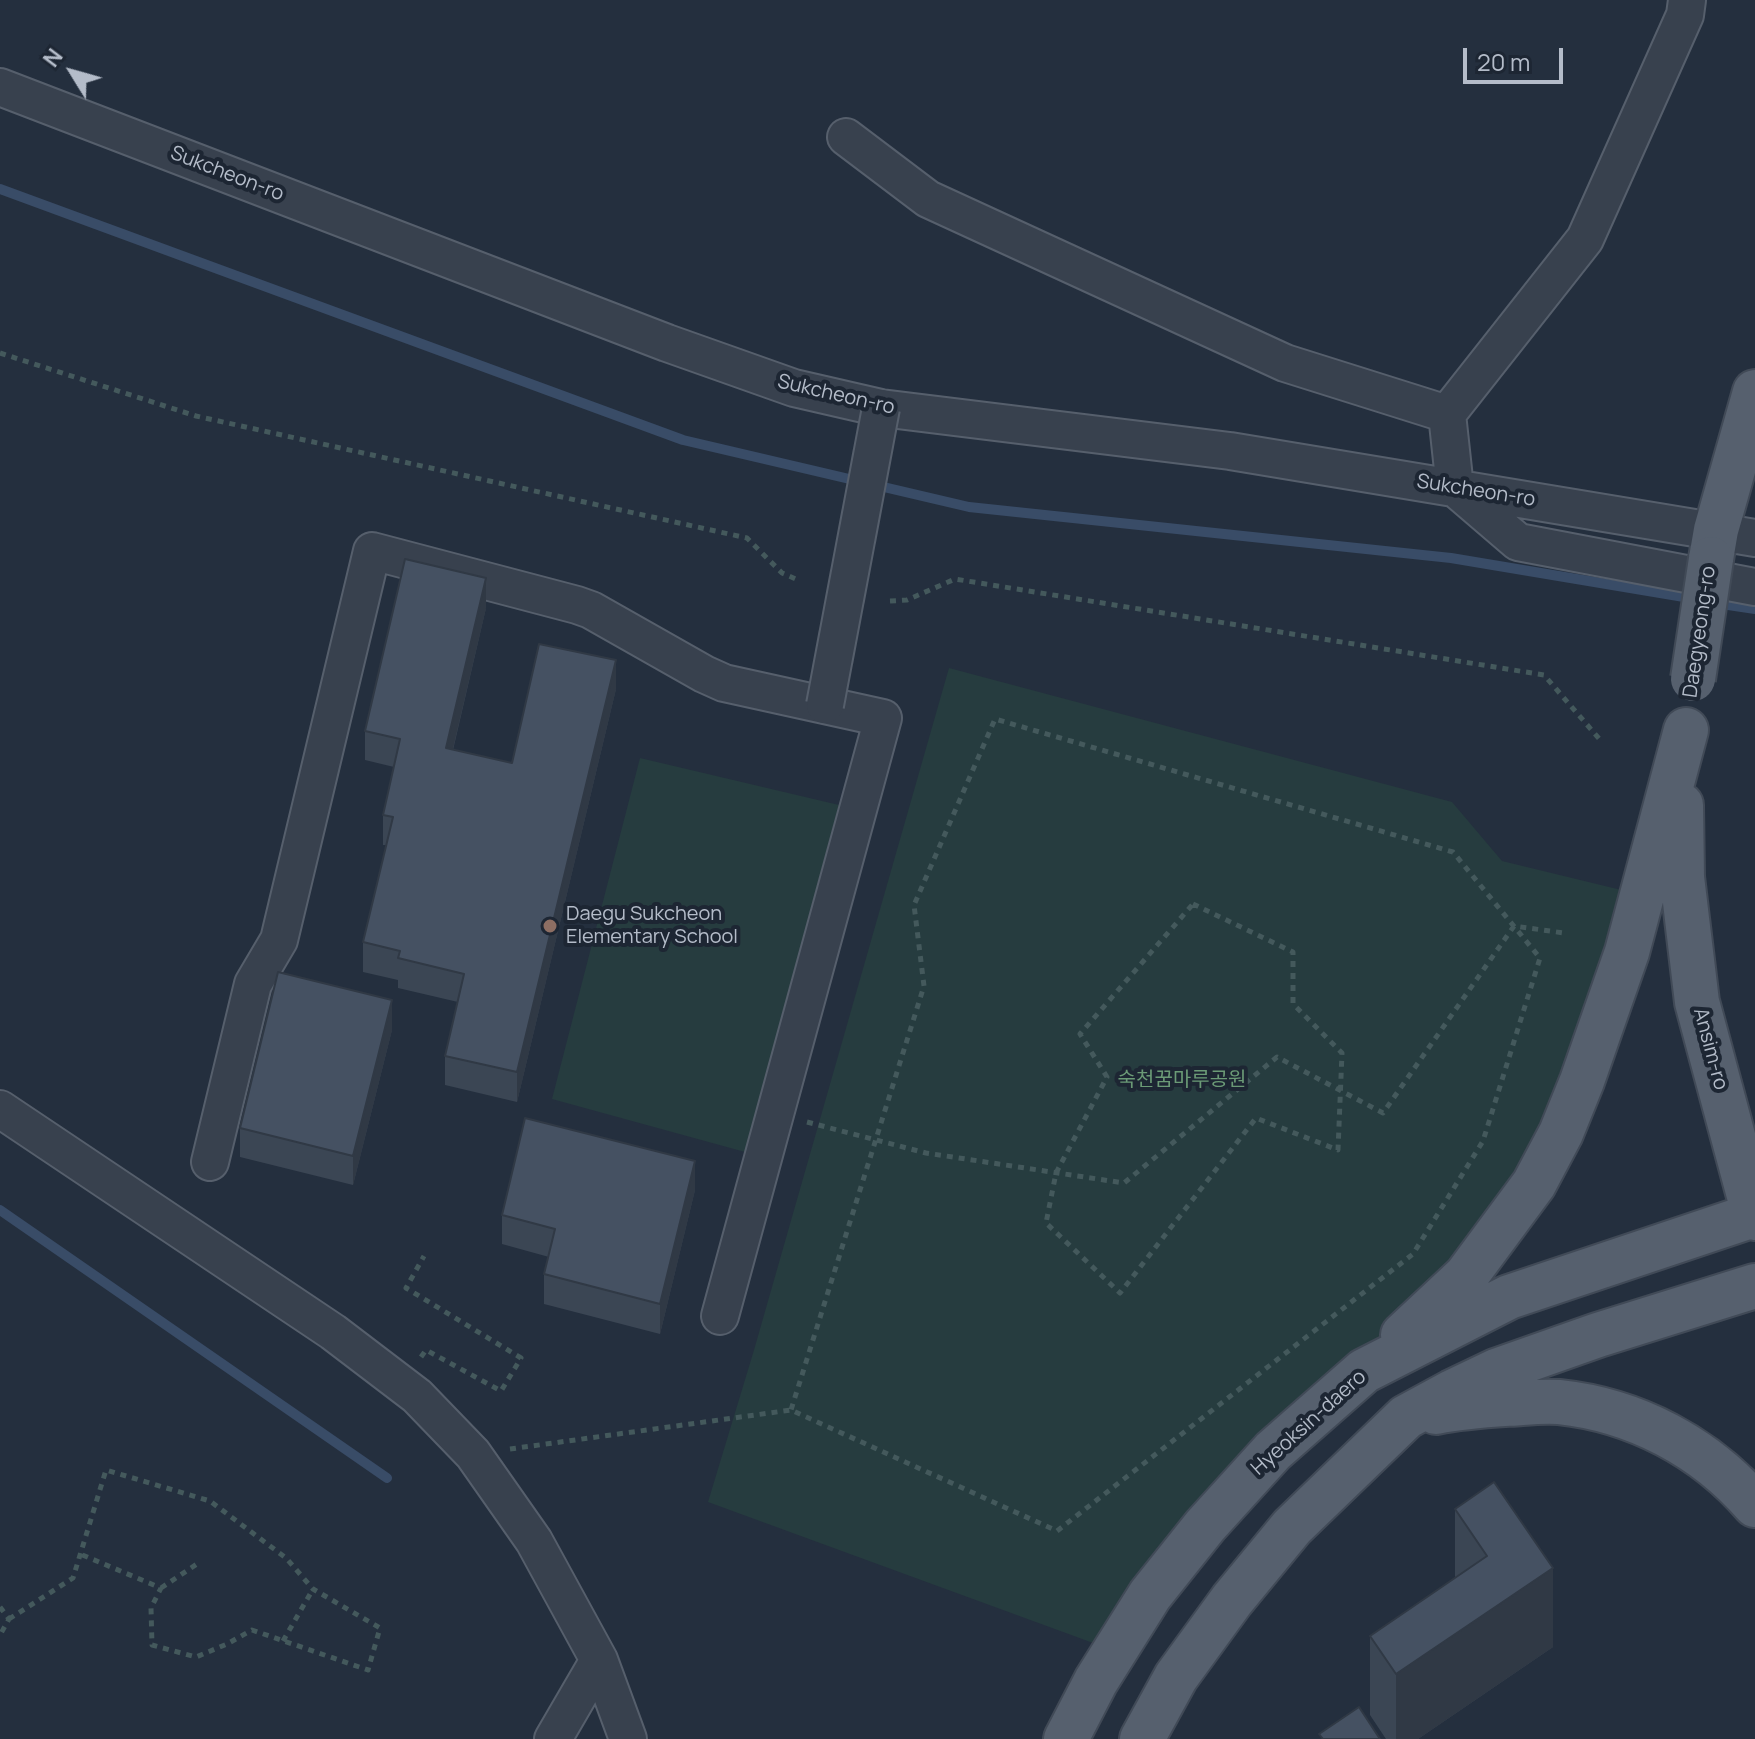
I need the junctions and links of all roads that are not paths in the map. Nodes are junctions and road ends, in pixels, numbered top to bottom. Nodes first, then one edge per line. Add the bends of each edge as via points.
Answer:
1 (1687, 0) edge
2 (0, 87) edge
3 (846, 137) dead end
4 (1755, 392) edge
5 (881, 408) junction
6 (1447, 414) junction
7 (1455, 488) junction
8 (1727, 542) edge
9 (1755, 587) edge
10 (825, 705) junction
11 (1686, 730) junction
12 (1682, 877) joint
13 (0, 1109) edge
14 (210, 1162) dead end
15 (1754, 1217) edge
16 (1755, 1286) edge
17 (720, 1316) dead end
18 (1364, 1371) junction
19 (1406, 1417) junction
20 (1755, 1505) edge
21 (599, 1660) junction
22 (553, 1739) edge
23 (628, 1739) edge
24 (1066, 1739) edge
25 (1142, 1739) edge

1 - 6 street via 1685,15 1585,239
2 - 5 street, Sukcheon-ro via 667,343 794,388
3 - 6 street via 928,199 1285,363
4 - 8 main road, Daegyeong-ro
5 - 7 street, Sukcheon-ro via 1230,451
5 - 10 street, bridge
6 - 7 street
7 - 8 street, Sukcheon-ro
7 - 9 street via 1518,542
8 - 11 main road, Daegyeong-ro, bridge via 1693,679
10 - 14 street via 724,683 577,605 372,551 279,940 253,984
10 - 17 street via 883,718
11 - 12 main road, Daegyeong-ro via 1681,763
11 - 18 main road via 1627,952 1561,1133 1534,1184 1466,1276
12 - 15 main road, Ansim-ro via 1697,1002
13 - 21 street via 333,1332 417,1396 473,1454 534,1541
15 - 18 main road, Hyeoksin-daero via 1509,1297
16 - 19 main road via 1496,1371
18 - 24 main road, Hyeoksin-daero via 1273,1451 1205,1526 1150,1595
19 - 20 main road via 1458,1407 1555,1401 1591,1406 1700,1452
19 - 25 main road via 1292,1527 1232,1600 1176,1677
21 - 22 street
21 - 23 street

